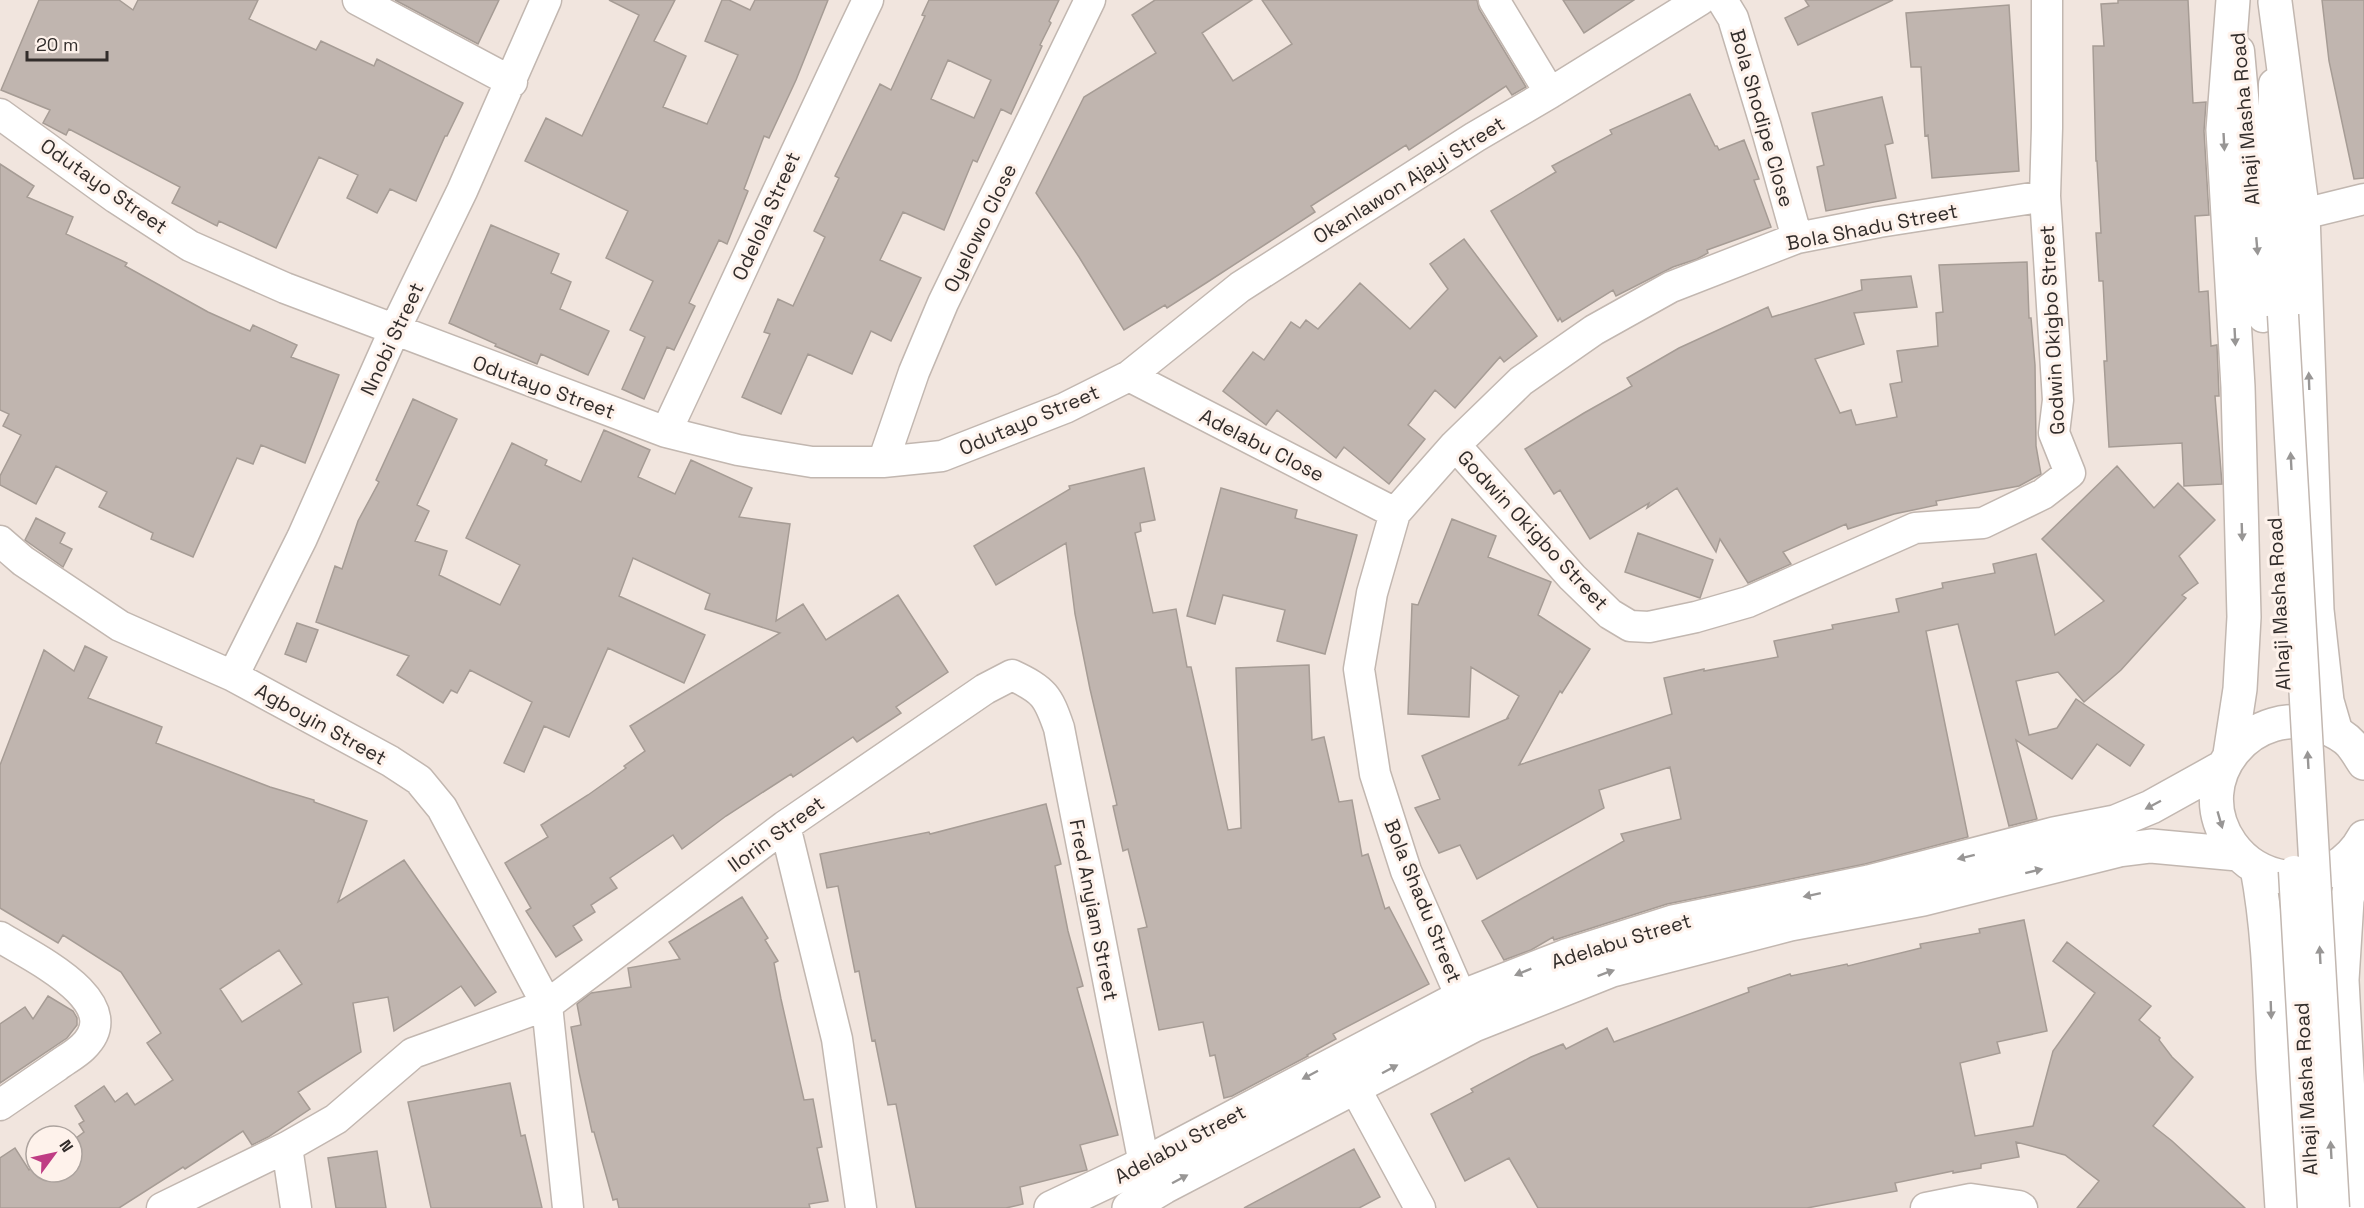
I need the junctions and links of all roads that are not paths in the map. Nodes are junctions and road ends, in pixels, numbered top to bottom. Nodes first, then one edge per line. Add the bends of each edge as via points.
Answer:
1 (358, 0) edge
2 (546, 0) edge
3 (868, 0) edge
4 (1090, 0) edge
5 (1494, 0) edge
6 (1700, 0) edge
7 (1722, 0) edge
8 (2047, 0) edge
9 (2234, 0) edge
10 (2275, 1) edge
11 (512, 82) junction
12 (1550, 93) junction
13 (0, 114) edge
14 (2045, 196) junction
15 (2364, 199) edge
16 (2303, 213) junction
17 (1797, 238) junction
18 (2273, 316) junction
19 (394, 331) junction
20 (1129, 376) junction
21 (666, 432) junction
22 (1455, 445) junction
23 (883, 462) junction
24 (1395, 513) junction
25 (0, 541) edge
26 (1012, 675) joint
27 (233, 676) junction
28 (2354, 746) edge
29 (2226, 760) junction
30 (785, 826) junction
31 (2362, 841) edge
32 (2248, 861) junction
33 (0, 937) edge
34 (1461, 997) junction
35 (547, 1005) junction
36 (1339, 1060) junction
37 (1355, 1088) junction
38 (0, 1106) edge
39 (287, 1147) junction
40 (1144, 1164) junction
41 (1098, 1199) edge
42 (162, 1208) edge
43 (296, 1208) edge
44 (568, 1208) edge
45 (861, 1208) edge
46 (1051, 1208) edge
47 (1129, 1208) edge
48 (1420, 1208) edge
49 (1926, 1208) edge
50 (2022, 1208) edge
51 (2282, 1208) edge
52 (2313, 1208) edge
53 (2334, 1208) edge
54 (2354, 1208) edge

1 - 11 street
2 - 11 street, Nnobi Street
3 - 21 street, Odelola Street
4 - 23 street, Oyelowo Close via 943,303
5 - 12 street
6 - 12 street, Okanlawon Ajayi Street
7 - 17 street, Bola Shodipe Close via 1733,18
8 - 14 street, Godwin Okigbo Street
9 -> 18 street, Alhaji Masha Road
9 -> 29 main road via 2223,130 2238,387 2244,617 2240,689
10 - 16 main road
10 - 18 street, Alhaji Masha Road
11 - 19 street, Nnobi Street
12 - 20 street, Okanlawon Ajayi Street via 1240,287
13 - 19 street, Odutayo Street via 190,246
14 - 17 street, Bola Shadu Street
14 - 22 street, Godwin Okigbo Street via 2058,400 2054,433 2070,473 2043,494 1983,523 1915,528 1748,602 1649,627 1630,626 1610,614 1572,577
15 - 16 street
28 -> 16 main road via 2327,701 2317,610
17 - 22 street, Bola Shadu Street via 1671,287 1594,330 1521,381
18 - 52 street, Alhaji Masha Road, bridge
53 -> 18 street, Alhaji Masha Road, bridge
19 - 21 street, Odutayo Street
19 - 27 street, Nnobi Street via 302,538
20 - 23 street, Odutayo Street via 1065,408 942,456
20 - 24 street, Adelabu Close
21 - 23 street, Odutayo Street via 738,450 812,462
22 - 24 street, Bola Shadu Street
24 - 34 street, Bola Shadu Street via 1372,593 1359,669 1375,774 1406,871
25 - 27 street, Agboyin Street via 23,561 120,626
26 - 30 street, Ilorin Street via 985,689
26 - 40 street, Fred Anyiam Street via 1035,686 1051,703 1059,728
27 - 35 street, Agboyin Street via 419,780 442,808
28 - 29 main road, Adelabu Street via 2308,721 2278,722 2252,733
29 -> 32 main road via 2217,790 2218,813 2225,835
29 -> 34 main road, Adelabu Street via 2151,807 2115,822 1869,882 1673,922 1566,956
30 - 35 street, Ilorin Street
30 - 45 street via 837,1039
31 - 32 main road, Adelabu Street via 2344,862 2324,873 2301,878 2278,877
31 - 54 main road via 2347,900 2342,980
37 -> 32 main road, Adelabu Street via 1474,1025 1612,970 1790,924 1923,899 2119,850 2151,846
32 -> 51 main road via 2264,906 2270,967
33 - 38 street via 84,993 95,1010 96,1029 84,1046
34 - 36 main road, Adelabu Street
35 - 39 street, Ilorin Street via 413,1053 336,1119
35 - 44 street
36 - 37 street
36 -> 40 main road, Adelabu Street
47 -> 37 main road, Adelabu Street
37 - 48 street
39 - 42 street, Ilorin Street
39 - 43 street
40 - 41 main road, Adelabu Street
41 - 46 main road, Adelabu Street
49 - 50 street via 1971,1199

